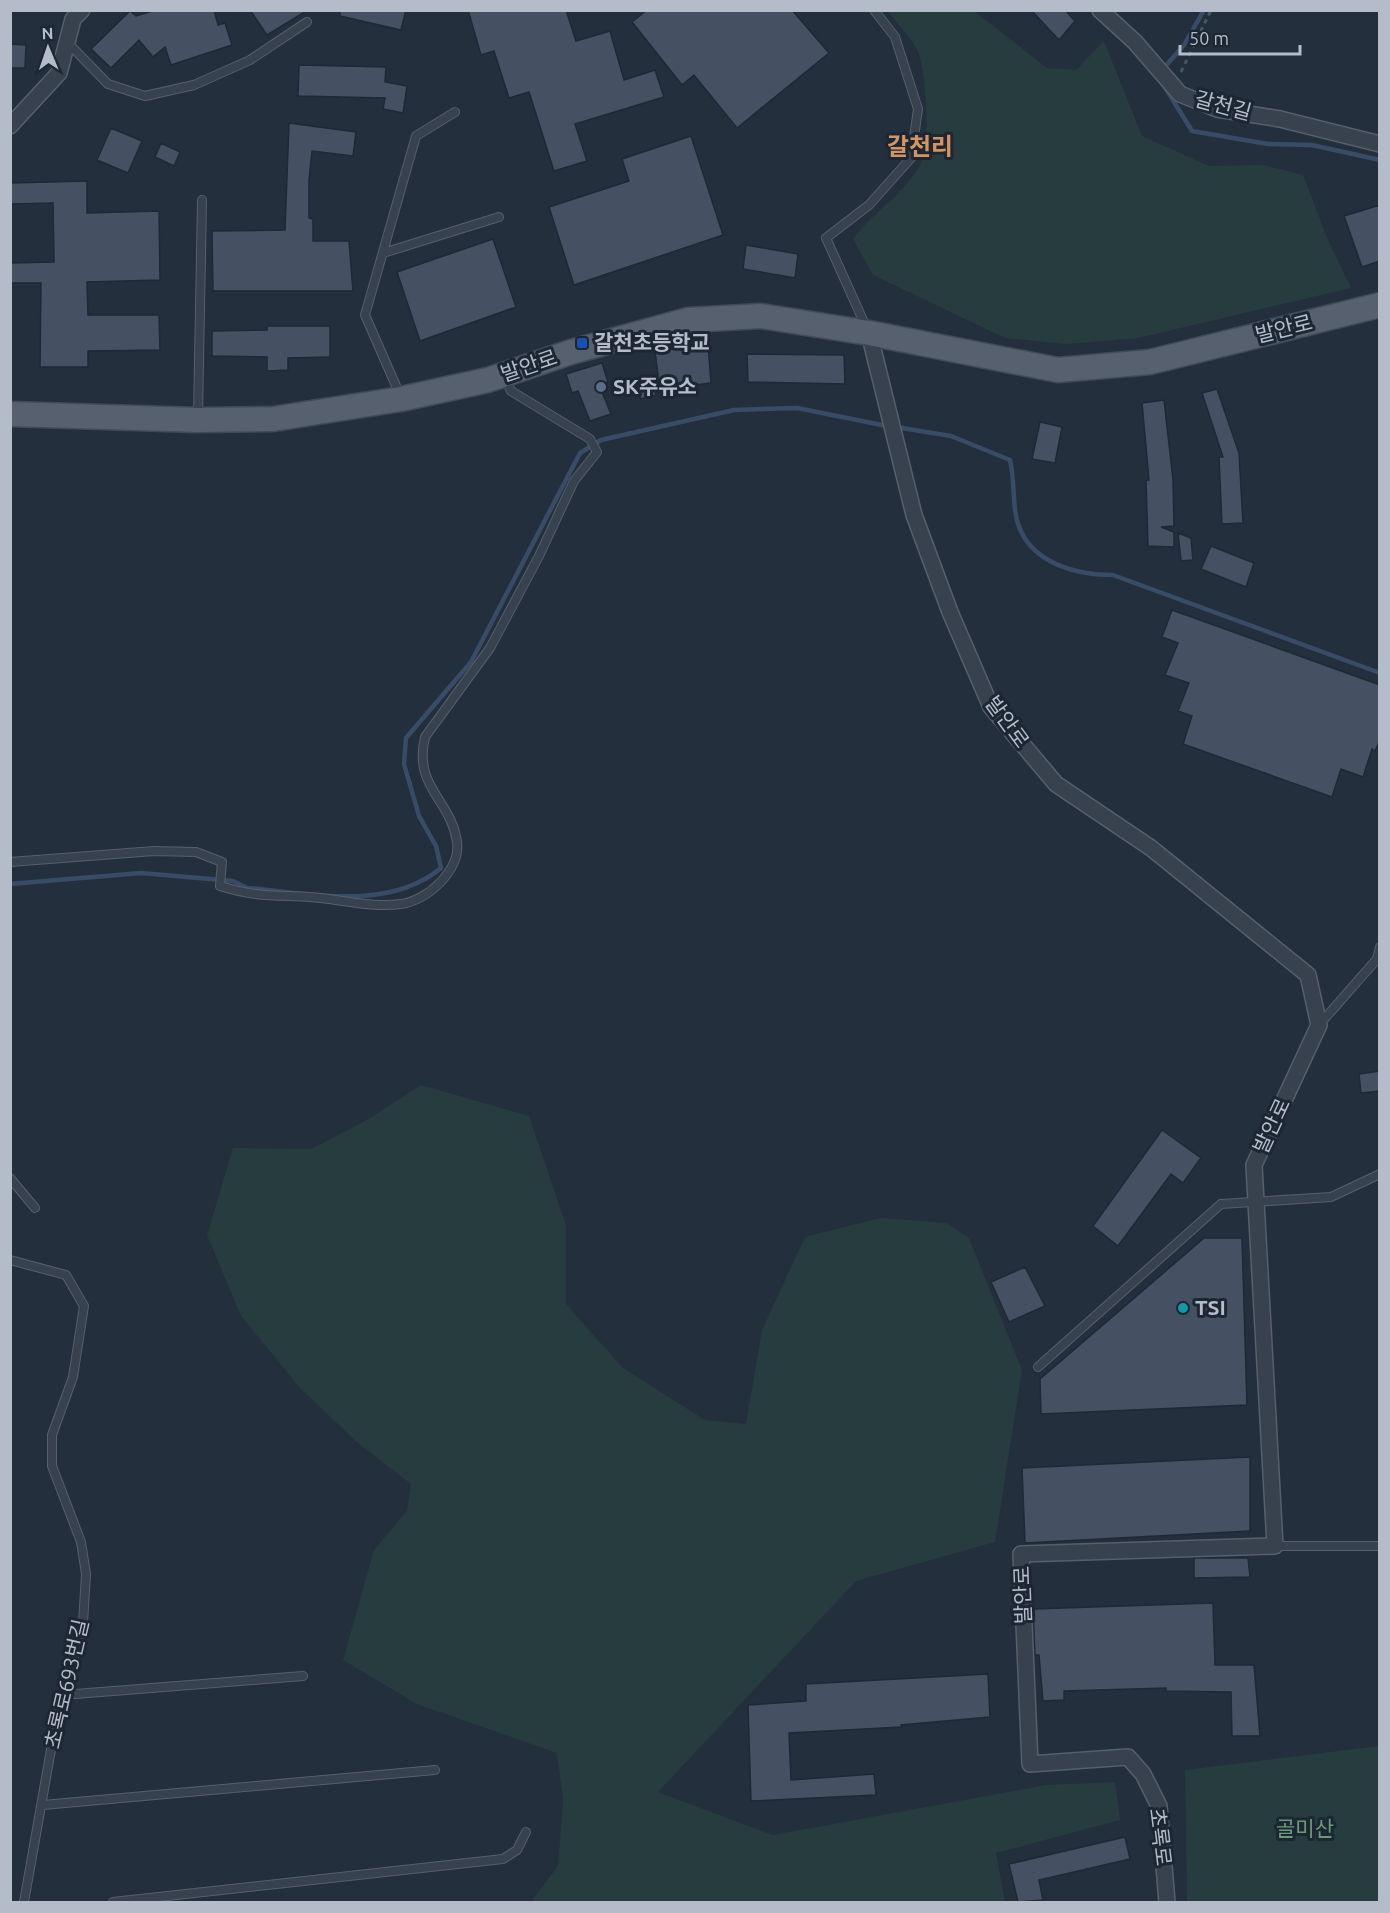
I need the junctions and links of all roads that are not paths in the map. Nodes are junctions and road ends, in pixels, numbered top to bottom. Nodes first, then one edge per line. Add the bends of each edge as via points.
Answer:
1 (82, 10) edge
2 (874, 10) edge
3 (1100, 10) edge
4 (307, 22) dead end
5 (67, 42) junction
6 (455, 112) dead end
7 (10, 126) edge
8 (1380, 144) edge
9 (202, 200) dead end
10 (499, 217) dead end
11 (383, 253) junction
12 (1380, 305) edge
13 (869, 333) junction
14 (503, 375) junction
15 (401, 399) junction
16 (10, 414) edge
17 (198, 420) junction
18 (10, 862) edge
19 (1380, 947) edge
20 (1319, 1025) junction
21 (1380, 1174) edge
22 (10, 1178) edge
23 (1256, 1200) junction
24 (35, 1208) dead end
25 (10, 1260) edge
26 (1038, 1367) dead end
27 (1275, 1546) junction
28 (1380, 1546) edge
29 (303, 1676) dead end
30 (63, 1695) junction
31 (435, 1770) dead end
32 (1143, 1774) joint
33 (43, 1805) junction
34 (526, 1832) dead end
35 (24, 1902) edge
36 (114, 1902) edge
37 (1167, 1902) edge

1 - 5 street via 73,19
2 - 13 lane, 발안로 via 895,37 918,108 911,158 869,204 826,238
3 - 8 street, 갈천길 via 1136,42 1180,94 1217,109 1280,119
4 - 5 lane via 250,60 194,85 145,96 108,84
5 - 7 street via 59,73
6 - 11 lane via 416,136
9 - 17 lane
10 - 11 lane
11 - 15 lane via 365,315
12 - 13 main road, 발안로 via 1150,362 1058,370
13 - 14 main road, 발안로 via 761,316 688,320
13 - 20 street, 발안로 via 914,515 991,707 1056,784 1151,848 1308,975
14 - 15 main road, 발안로
14 - 18 lane via 511,391 590,439 597,452 574,481 490,648 425,737 421,754 426,780 455,829 458,845 454,864 444,881 402,904 249,895 220,886 222,862 196,852 154,851
15 - 17 main road, 발안로 via 273,419
16 - 17 main road, 발안로
19 - 20 lane via 1377,959
20 - 23 street, 발안로 via 1254,1165
21 - 23 lane via 1331,1197
22 - 24 lane
23 - 26 lane via 1221,1204
23 - 27 street, 발안로
25 - 30 lane, 초록로693번길 via 66,1275 84,1306 73,1377 52,1435 52,1466 81,1542 86,1574 83,1623
27 - 28 lane
27 - 32 street, 발안로 via 1021,1554 1030,1764 1128,1757
29 - 30 lane
30 - 33 lane, 초록로693번길
31 - 33 lane
32 - 37 street, 초록로 via 1159,1806
33 - 35 lane, 초록로693번길
34 - 36 lane via 517,1850 503,1858

